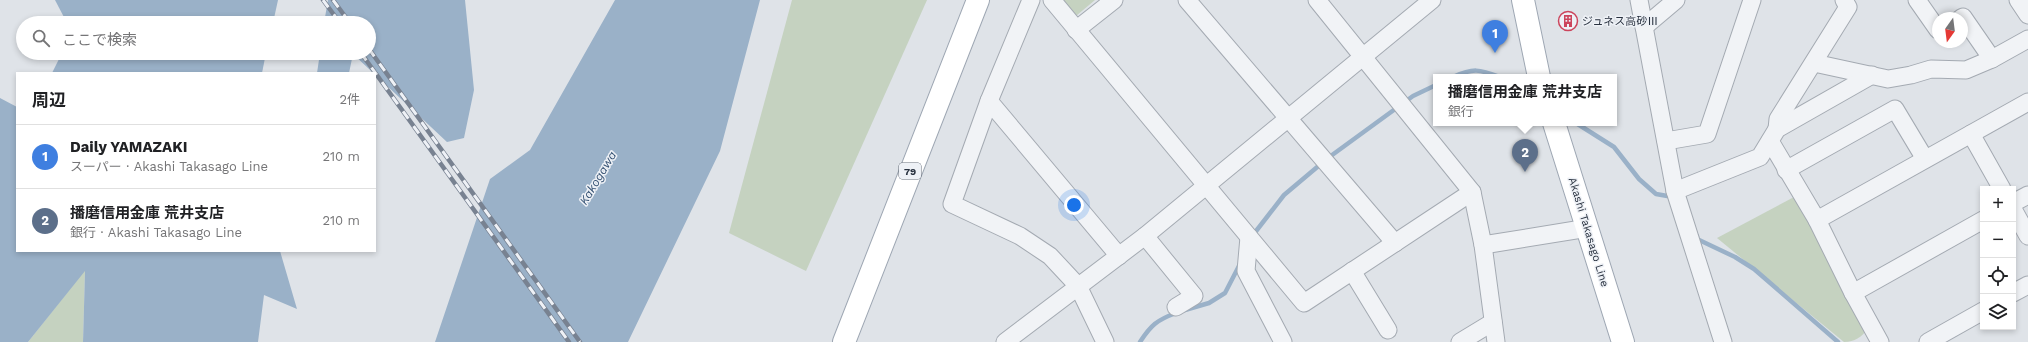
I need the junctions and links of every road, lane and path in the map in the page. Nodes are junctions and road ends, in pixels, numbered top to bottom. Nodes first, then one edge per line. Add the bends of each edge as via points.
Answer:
1 (978, 0) edge
2 (1031, 0) edge
3 (1052, 0) edge
4 (1114, 0) edge
5 (1187, 0) edge
6 (1317, 0) edge
7 (1432, 0) edge
8 (1523, 0) edge
9 (1639, 0) edge
10 (1676, 0) edge
11 (1752, 0) edge
12 (1844, 0) edge
13 (1917, 0) edge
14 (2018, 0) edge
15 (2028, 15) edge
16 (1932, 21) edge
17 (1968, 24) edge
18 (1644, 27) junction
19 (1076, 30) junction
20 (2028, 40) edge
21 (1365, 57) junction
22 (1992, 59) junction
23 (1814, 63) junction
24 (1538, 74) edge
25 (1872, 75) junction
26 (989, 101) junction
27 (2028, 102) edge
28 (1288, 118) junction
29 (1555, 126) edge
30 (1971, 134) junction
31 (1773, 135) junction
32 (1666, 141) junction
33 (1925, 159) junction
34 (1786, 170) junction
35 (2000, 186) edge
36 (1206, 187) junction
37 (1675, 191) junction
38 (1472, 192) junction
39 (2028, 195) edge
40 (2016, 201) edge
41 (2016, 214) edge
42 (1817, 220) junction
43 (1980, 222) edge
44 (1588, 228) junction
45 (1145, 236) junction
46 (2028, 236) edge
47 (1249, 237) junction
48 (1395, 243) junction
49 (1483, 245) junction
50 (1118, 256) junction
51 (1352, 271) junction
52 (2028, 285) edge
53 (1078, 286) junction
54 (2016, 291) edge
55 (1853, 293) junction
56 (1176, 307) dead end
57 (1980, 313) edge
58 (1494, 322) junction
59 (1388, 330) dead end
60 (1873, 339) edge
61 (844, 342) edge
62 (1005, 342) edge
63 (1105, 342) edge
64 (1283, 342) edge
65 (1460, 342) edge
66 (1496, 342) edge
67 (1623, 342) edge
68 (1723, 342) edge
69 (1928, 342) edge

1 - 61 main road, 79
2 - 26 street
3 - 19 street
4 - 19 street
5 - 28 street
6 - 21 street
7 - 21 street
8 - 24 main road
9 - 18 street
10 - 18 street
11 - 32 street via 1707,134
12 - 23 street via 1848,7
13 - 16 street
14 - 15 street
17 - 22 street
18 - 32 street
19 - 36 street
20 - 22 street
21 - 28 street
21 - 38 street
22 - 25 street via 1966,70 1932,69 1888,79
23 - 25 street
23 - 31 street via 1778,119
25 - 31 street
26 - 50 street
26 - 53 street via 952,204 1020,236 1050,256
27 - 30 street
28 - 36 street
28 - 48 street
29 - 44 main road, Akashi Takasago Line
30 - 33 street
30 - 35 street
31 - 34 street
31 - 37 street via 1760,157
32 - 37 street
33 - 34 street via 1895,108
33 - 42 street
34 - 42 street
36 - 45 street
36 - 47 street
37 - 68 street
38 - 48 street
38 - 49 street
39 - 40 street
41 - 46 street
42 - 55 street
43 - 55 street
44 - 49 street
44 - 67 main road, Akashi Takasago Line
45 - 50 street
45 - 56 street via 1194,296
47 - 51 street via 1304,303
47 - 64 street via 1246,271
48 - 51 street
49 - 58 street
50 - 53 street
51 - 59 street
52 - 54 street
53 - 62 street
53 - 63 street
55 - 60 street
57 - 69 street
58 - 65 street
58 - 66 street

